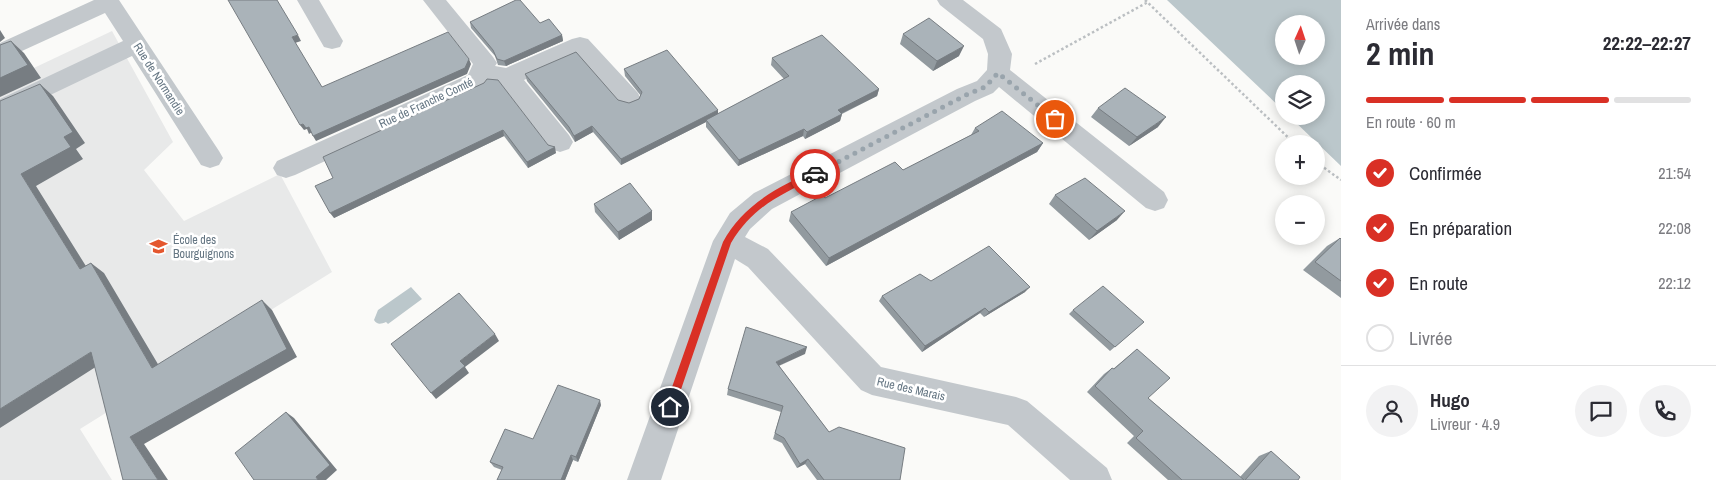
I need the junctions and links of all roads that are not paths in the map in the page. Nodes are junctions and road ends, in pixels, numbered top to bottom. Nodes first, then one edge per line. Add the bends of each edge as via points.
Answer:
1 (308, 0) edge
2 (434, 0) edge
3 (948, 0) edge
4 (109, 1) edge
5 (332, 41) dead end
6 (137, 44) junction
7 (0, 53) edge
8 (481, 72) junction
9 (998, 73) junction
10 (508, 77) junction
11 (628, 99) dead end
12 (0, 110) edge
13 (560, 142) dead end
14 (210, 158) dead end
15 (286, 168) dead end
16 (1155, 200) dead end
17 (727, 242) junction
18 (644, 480) edge
19 (1096, 480) edge

1 - 5 street
2 - 8 street, Rue de Franche Comté via 485,63
3 - 9 street via 993,36 1000,54
4 - 6 street, Rue de Normandie
4 - 7 street
6 - 12 street
6 - 14 street, Rue de Normandie
8 - 10 street
8 - 15 street, Rue de Franche Comté via 477,81
9 - 16 street
9 - 17 street via 985,87 763,201 740,221
10 - 11 street via 580,45
10 - 13 street
17 - 18 street
17 - 19 street, Rue des Marais via 758,258 872,380 1016,412

